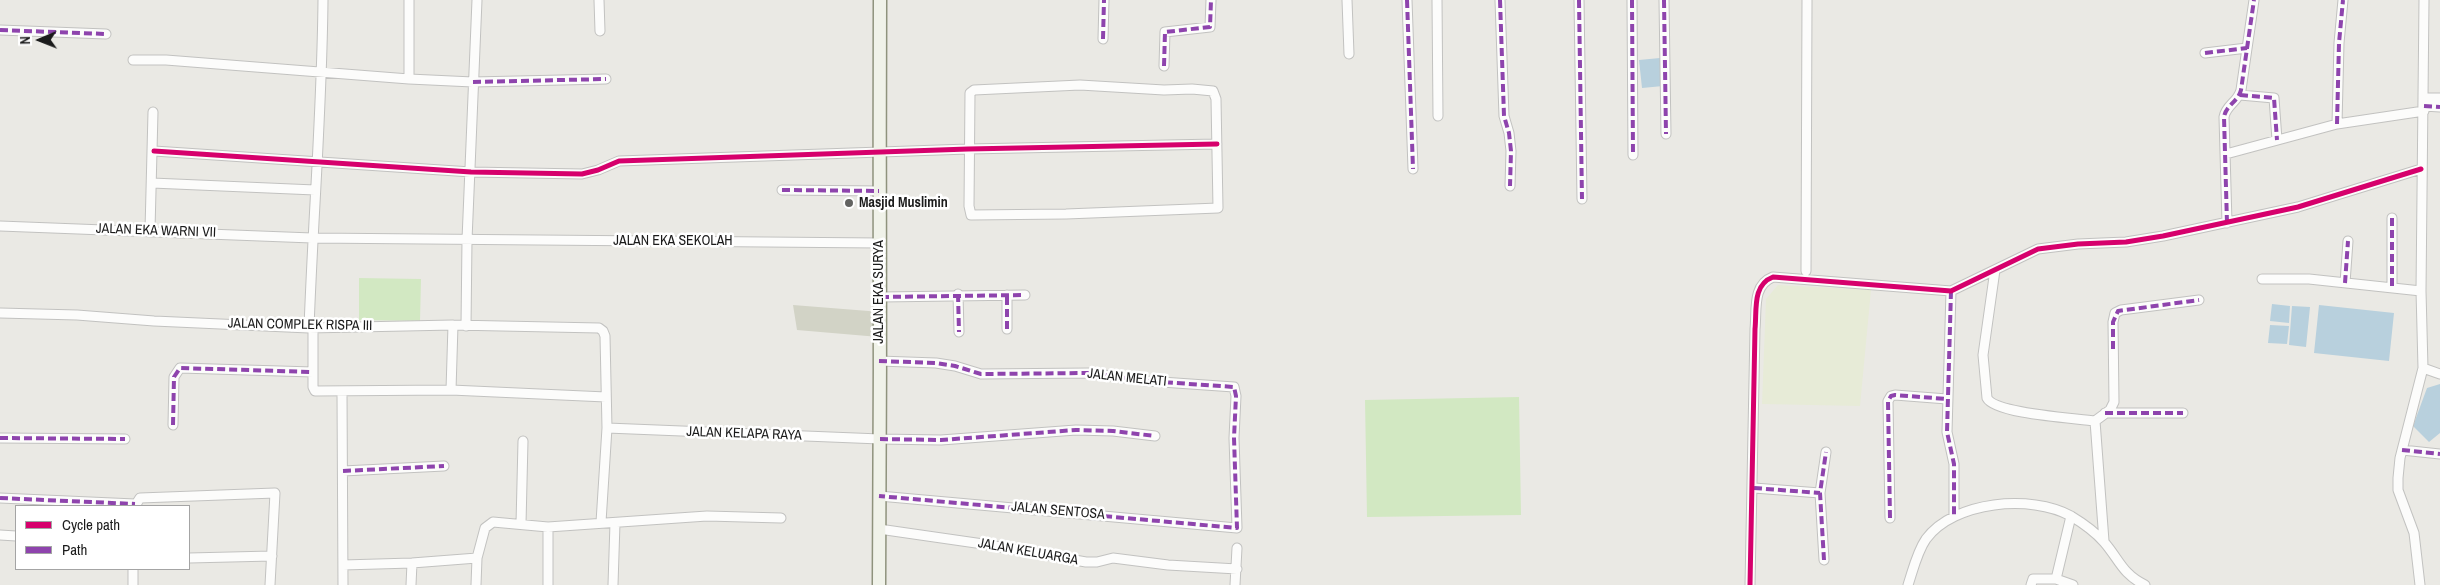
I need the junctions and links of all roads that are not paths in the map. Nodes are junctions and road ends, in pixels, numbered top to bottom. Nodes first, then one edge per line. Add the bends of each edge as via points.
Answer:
1 (323, 0) edge
2 (409, 0) edge
3 (477, 0) edge
4 (599, 0) edge
5 (880, 0) edge
6 (1104, 0) edge
7 (1211, 0) edge
8 (1347, 0) edge
9 (1407, 0) edge
10 (1437, 0) edge
11 (1500, 0) edge
12 (1579, 0) edge
13 (1632, 0) edge
14 (1664, 0) edge
15 (1807, 0) edge
16 (2254, 0) edge
17 (2343, 0) edge
18 (2424, 0) edge
19 (0, 30) edge
20 (600, 31) dead end
21 (106, 34) dead end
22 (1103, 39) dead end
23 (2247, 48) junction
24 (2204, 53) dead end
25 (1348, 54) dead end
26 (133, 60) dead end
27 (1164, 66) dead end
28 (322, 73) junction
29 (410, 79) junction
30 (606, 79) dead end
31 (473, 82) junction
32 (2240, 95) junction
33 (2440, 98) edge
34 (2424, 105) junction
35 (2440, 107) edge
36 (154, 112) dead end
37 (1438, 116) dead end
38 (2337, 124) junction
39 (1666, 134) dead end
40 (2277, 140) junction
41 (1217, 144) junction
42 (968, 149) junction
43 (154, 151) junction
44 (879, 153) junction
45 (2226, 154) junction
46 (1633, 155) dead end
47 (318, 163) junction
48 (1412, 169) dead end
49 (2421, 169) junction
50 (471, 172) junction
51 (152, 183) junction
52 (1510, 186) dead end
53 (315, 190) junction
54 (782, 190) dead end
55 (879, 192) junction
56 (1582, 199) dead end
57 (2392, 218) dead end
58 (2226, 222) junction
59 (0, 226) edge
60 (150, 230) junction
61 (312, 238) junction
62 (467, 240) junction
63 (2348, 242) dead end
64 (879, 243) junction
65 (1995, 270) junction
66 (1806, 271) dead end
67 (2262, 280) dead end
68 (2345, 283) junction
69 (2392, 287) junction
70 (1951, 291) junction
71 (2421, 291) junction
72 (958, 294) junction
73 (1007, 295) junction
74 (1026, 295) dead end
75 (881, 297) junction
76 (2199, 300) dead end
77 (0, 313) edge
78 (453, 326) junction
79 (466, 326) junction
80 (311, 328) junction
81 (1007, 329) dead end
82 (959, 332) dead end
83 (879, 361) junction
84 (2423, 368) junction
85 (313, 372) junction
86 (2440, 374) edge
87 (451, 390) junction
88 (342, 392) junction
89 (606, 396) junction
90 (1947, 399) junction
91 (2105, 413) junction
92 (2183, 413) dead end
93 (2095, 421) junction
94 (174, 425) dead end
95 (607, 428) junction
96 (1155, 436) dead end
97 (0, 438) edge
98 (125, 439) dead end
99 (880, 439) junction
100 (523, 441) dead end
101 (2402, 450) junction
102 (1826, 452) dead end
103 (2440, 454) edge
104 (444, 466) dead end
105 (343, 471) junction
106 (1754, 488) junction
107 (1820, 493) junction
108 (879, 496) junction
109 (0, 498) edge
110 (135, 505) edge
111 (1954, 515) junction
112 (2071, 516) junction
113 (781, 518) dead end
114 (1890, 518) dead end
115 (601, 522) junction
116 (615, 523) junction
117 (522, 524) junction
118 (548, 527) junction
119 (1236, 528) joint
120 (879, 529) junction
121 (0, 535) edge
122 (15, 536) edge
123 (2104, 542) junction
124 (1237, 548) dead end
125 (272, 556) junction
126 (190, 558) edge
127 (477, 558) junction
128 (1824, 560) dead end
129 (412, 563) junction
130 (344, 565) junction
131 (1237, 569) junction
132 (133, 570) edge
133 (2056, 579) junction
134 (133, 585) edge
135 (270, 585) edge
136 (343, 585) edge
137 (411, 585) edge
138 (476, 585) edge
139 (548, 585) edge
140 (613, 585) edge
141 (879, 585) edge
142 (1236, 585) edge
143 (1750, 585) edge
144 (1908, 585) edge
145 (2031, 585) edge
146 (2074, 585) edge
147 (2146, 585) edge
148 (2420, 585) edge

1 - 28 street
2 - 29 street
3 - 31 street
4 - 20 street
5 - 44 street, JALAN EKA SURYA
6 - 22 street
7 - 27 street via 1210,27 1165,32
8 - 25 street
9 - 48 street
10 - 37 street
11 - 52 street via 1504,116 1511,151
12 - 56 street
13 - 46 street
14 - 39 street
15 - 66 street
16 - 23 street
17 - 38 street
18 - 34 street
19 - 21 street
23 - 24 street
23 - 32 street
26 - 28 street
28 - 29 street
28 - 47 street
29 - 31 street
30 - 31 street
31 - 50 street
32 - 40 street via 2274,98
32 - 45 street via 2225,112
33 - 34 street
34 - 35 street
34 - 38 street
34 - 49 street
36 - 43 street
38 - 40 street
40 - 45 street
41 - 42 street
41 - 42 street via 1213,92 1080,85 974,90 970,93
41 - 42 street via 1218,208 983,217 970,213
42 - 44 street
43 - 47 street
43 - 51 street
44 - 50 street via 619,161 582,174
44 - 55 street, JALAN EKA SURYA
45 - 58 street
47 - 50 street
47 - 53 street
49 - 58 street via 2298,207
49 - 71 street
50 - 62 street
51 - 53 street
51 - 60 street
53 - 61 street
54 - 55 street
55 - 64 street, JALAN EKA SURYA
57 - 69 street
58 - 65 street via 2126,242 2038,249
59 - 60 street, JALAN EKA WARNI VII
60 - 61 street, JALAN EKA WARNI VII
61 - 62 street, JALAN EKA WARNI VII
61 - 80 street
62 - 64 street, JALAN EKA SEKOLAH
62 - 79 street
63 - 68 street
64 - 75 street, JALAN EKA SURYA
65 - 70 street
65 - 93 street via 1983,355 1989,402 1998,408
67 - 68 street via 2309,279
68 - 69 street
69 - 71 street
70 - 90 street
70 - 106 street via 1773,277 1763,282 1758,290 1755,329
71 - 84 street
72 - 73 street
72 - 75 street
72 - 82 street
73 - 74 street
73 - 81 street
75 - 83 street, JALAN EKA SURYA
76 - 91 street via 2115,313 2114,402
77 - 80 street, JALAN COMPLEK RISPA III
78 - 79 street, JALAN COMPLEK RISPA III
78 - 80 street, JALAN COMPLEK RISPA III
78 - 87 street
79 - 89 street, JALAN COMPLEK RISPA III via 601,330 605,336
80 - 85 street
83 - 99 street, JALAN EKA SURYA
83 - 119 street, JALAN MELATI via 936,363 981,374 1090,373 1234,387
84 - 86 street
84 - 101 street
85 - 88 street via 315,391
85 - 94 street via 180,368 174,377
87 - 88 street
87 - 89 street
88 - 105 street
89 - 95 street
90 - 111 street via 1947,432 1954,464
90 - 114 street via 1895,395 1888,401
91 - 92 street
91 - 93 street
93 - 123 street
95 - 99 street, JALAN KELAPA RAYA
95 - 115 street
96 - 99 street, JALAN KELAPA RAYA via 1076,430 941,440
97 - 98 street
99 - 108 street, JALAN EKA SURYA
100 - 117 street
101 - 103 street
101 - 148 street via 2398,490 2414,533
102 - 107 street
104 - 105 street
105 - 130 street
106 - 107 street
106 - 143 street
107 - 128 street
108 - 119 street, JALAN SENTOSA
108 - 120 street, JALAN EKA SURYA
109 - 110 street
110 - 125 street via 140,498 275,493
111 - 112 street via 1994,505 2021,505 2048,508
111 - 144 street via 1926,539
112 - 123 street
112 - 133 street
113 - 116 street via 707,516
115 - 116 street
115 - 118 street
116 - 140 street
117 - 118 street
117 - 127 street via 488,524
118 - 139 street
120 - 131 street, JALAN KELUARGA via 1086,562 1113,558
120 - 141 street, JALAN EKA SURYA
121 - 122 street
123 - 147 street via 2125,571
124 - 131 street
125 - 126 street
125 - 135 street
127 - 129 street
127 - 138 street
129 - 130 street
129 - 137 street
130 - 136 street
131 - 142 street
132 - 134 street
133 - 145 street via 2033,579
133 - 146 street

